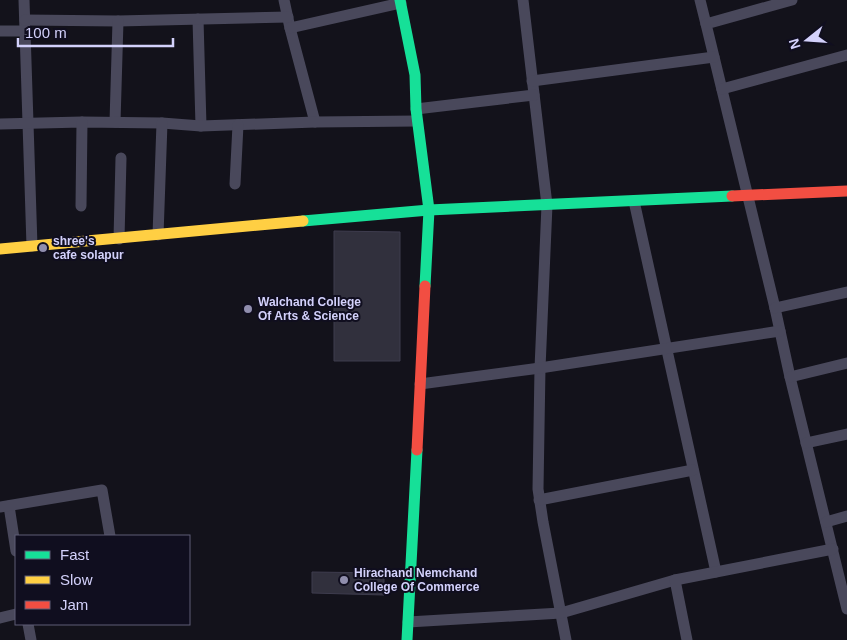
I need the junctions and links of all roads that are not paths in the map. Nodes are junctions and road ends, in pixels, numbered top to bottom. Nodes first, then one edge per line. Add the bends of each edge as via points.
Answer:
1 (24, 0) edge
2 (284, 0) edge
3 (523, 0) edge
4 (700, 0) edge
5 (792, 0) edge
6 (400, 1) edge
7 (198, 19) junction
8 (118, 21) junction
9 (289, 23) junction
10 (706, 24) junction
11 (25, 26) junction
12 (0, 31) edge
13 (847, 55) edge
14 (714, 57) junction
15 (532, 81) junction
16 (722, 89) junction
17 (534, 95) junction
18 (416, 115) junction
19 (82, 122) junction
20 (115, 122) junction
21 (315, 122) junction
22 (28, 123) junction
23 (162, 123) junction
24 (0, 124) edge
25 (238, 125) junction
26 (201, 126) junction
27 (120, 158) dead end
28 (235, 184) dead end
29 (847, 191) edge
30 (748, 196) junction
31 (634, 201) junction
32 (547, 205) junction
33 (81, 206) dead end
34 (429, 210) junction
35 (158, 235) junction
36 (119, 239) junction
37 (32, 246) junction
38 (0, 249) edge
39 (847, 292) edge
40 (775, 308) junction
41 (780, 331) junction
42 (666, 348) junction
43 (847, 363) edge
44 (540, 368) junction
45 (790, 377) junction
46 (420, 384) junction
47 (847, 434) edge
48 (806, 444) junction
49 (693, 470) junction
50 (539, 500) junction
51 (4, 507) edge
52 (847, 516) edge
53 (826, 522) junction
54 (110, 535) edge
55 (15, 547) edge
56 (832, 549) junction
57 (716, 572) junction
58 (675, 580) junction
59 (847, 609) edge
60 (561, 613) junction
61 (15, 614) edge
62 (0, 618) edge
63 (408, 622) junction
64 (28, 625) edge
65 (31, 640) edge
66 (408, 640) edge
67 (566, 640) edge
68 (687, 640) edge

1 - 11 street
2 - 9 street
3 - 15 street
4 - 10 street
5 - 10 street
6 - 9 street
6 - 18 street via 415,75
7 - 8 street
7 - 9 street
7 - 26 street
8 - 11 street
8 - 20 street
9 - 21 street
10 - 14 street
11 - 12 street
11 - 22 street
13 - 16 street
14 - 15 street
14 - 16 street
15 - 17 street
16 - 30 street
17 - 18 street
17 - 32 street
18 - 21 street
18 - 34 street
19 - 20 street
19 - 22 street
19 - 33 street
20 - 23 street
21 - 25 street
22 - 24 street
22 - 37 street
23 - 26 street
23 - 35 street
25 - 26 street
25 - 28 street
27 - 36 street
29 - 30 street
30 - 31 street
30 - 40 street
31 - 32 street
31 - 42 street
32 - 34 street
32 - 44 street
34 - 35 street
34 - 46 street
35 - 36 street
36 - 37 street
37 - 38 street
39 - 40 street
40 - 41 street
41 - 42 street
41 - 45 street
42 - 44 street
42 - 49 street
43 - 45 street
44 - 46 street
44 - 50 street
45 - 48 street
46 - 63 street
47 - 48 street
48 - 53 street
49 - 50 street
49 - 57 street
50 - 60 street
51 - 54 street via 102,490
51 - 55 street
52 - 53 street
53 - 56 street
56 - 57 street
56 - 59 street
57 - 58 street
58 - 60 street
58 - 68 street
60 - 63 street
60 - 67 street
61 - 62 street
63 - 66 street
64 - 65 street

